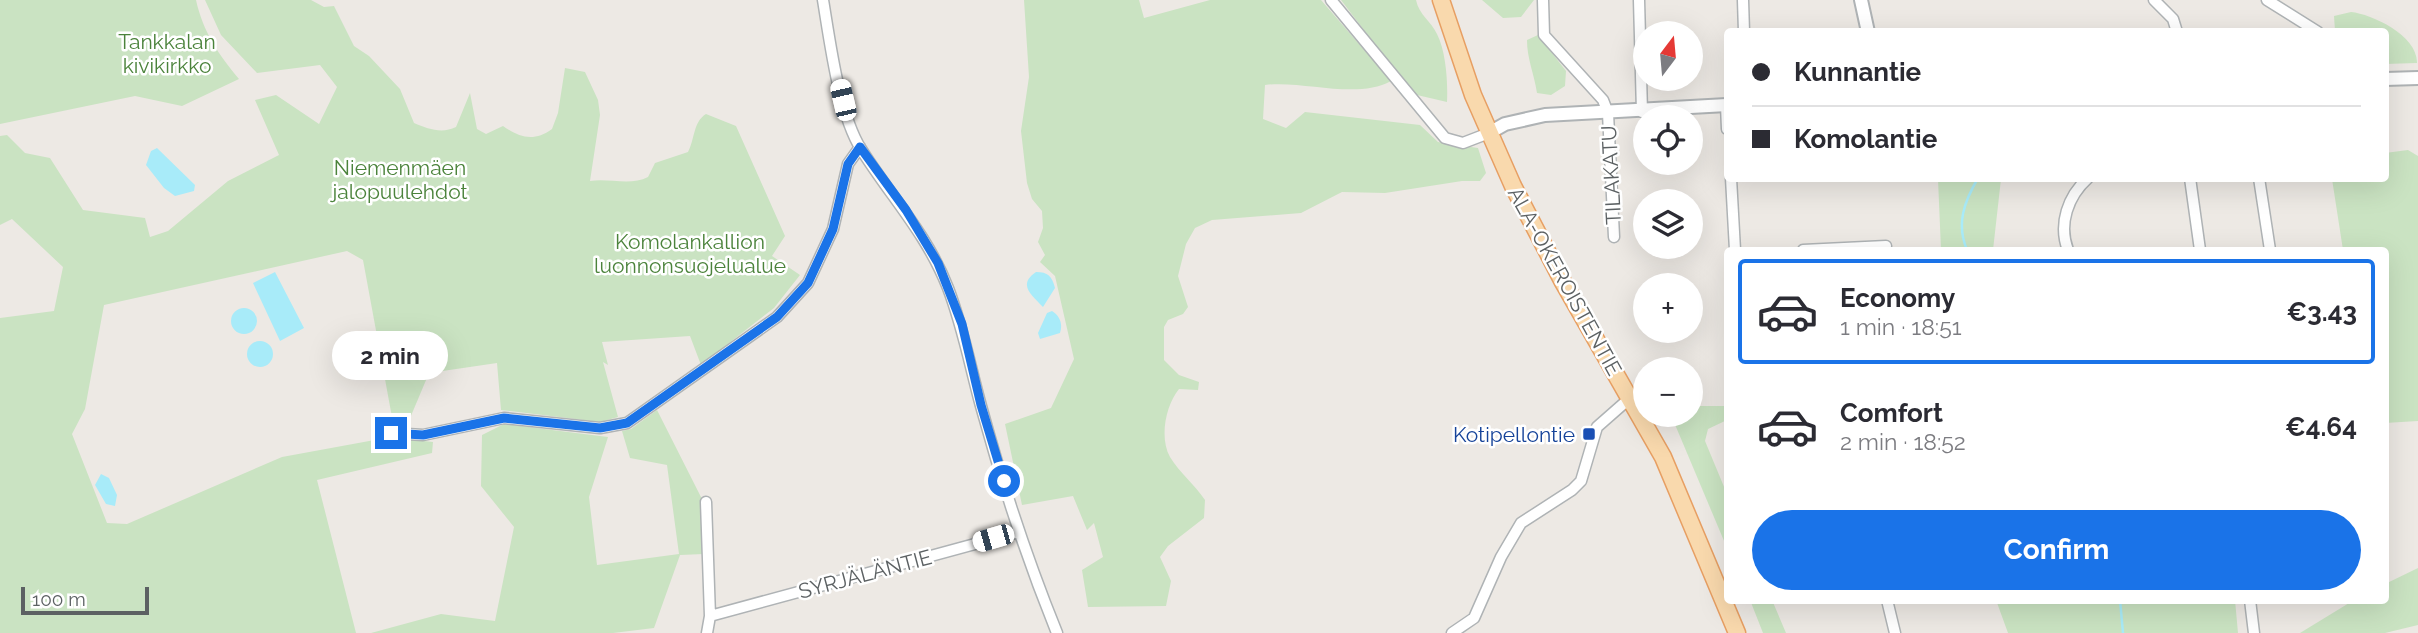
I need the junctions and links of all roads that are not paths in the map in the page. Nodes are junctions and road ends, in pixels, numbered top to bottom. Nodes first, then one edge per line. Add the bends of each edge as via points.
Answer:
1 (823, 0) edge
2 (1331, 0) edge
3 (1441, 0) edge
4 (1542, 0) edge
5 (1639, 0) edge
6 (1743, 0) edge
7 (1861, 0) edge
8 (2154, 0) edge
9 (2267, 0) edge
10 (2283, 4) edge
11 (1744, 28) edge
12 (1867, 28) edge
13 (2176, 28) edge
14 (2313, 28) edge
15 (2418, 78) edge
16 (2389, 79) edge
17 (1642, 105) edge
18 (1724, 105) edge
19 (1703, 107) edge
20 (1633, 112) edge
21 (1608, 113) junction
22 (1489, 133) junction
23 (860, 147) junction
24 (1731, 182) edge
25 (2084, 182) edge
26 (2191, 182) edge
27 (2260, 182) edge
28 (1614, 237) dead end
29 (1886, 246) dead end
30 (1735, 247) edge
31 (1865, 247) edge
32 (2068, 247) edge
33 (2200, 247) edge
34 (2270, 247) edge
35 (1630, 398) junction
36 (391, 433) dead end
37 (706, 502) dead end
38 (1019, 531) junction
39 (1724, 602) edge
40 (1725, 604) edge
41 (1888, 604) edge
42 (2250, 604) edge
43 (710, 616) junction
44 (707, 633) edge
45 (1057, 633) edge
46 (1452, 633) edge
47 (1737, 633) edge
48 (1895, 633) edge
49 (2254, 633) edge

1 - 23 street via 843,100
2 - 22 street via 1445,138 1463,143
3 - 22 main road, ALA-OKEROISTENTIE
4 - 21 street via 1544,35 1603,100
5 - 17 street
6 - 11 street
7 - 12 street
8 - 13 street
9 - 10 street
10 - 14 street
15 - 16 street
18 - 19 street
20 - 21 street
21 - 22 street via 1531,117
21 - 28 street, TILAKATU
22 - 35 main road, ALA-OKEROISTENTIE via 1538,236
23 - 36 street via 848,164 833,229 808,283 777,317 627,423 600,428 504,418 423,435
23 - 38 street via 938,263 962,324
24 - 30 street
25 - 32 street via 2074,191 2067,209
26 - 33 street
27 - 34 street
29 - 31 street
35 - 39 main road, ALA-OKEROISTENTIE via 1673,478
35 - 46 street via 1597,428 1581,481 1521,523 1474,618
37 - 43 street
38 - 43 street, SYRJÄLÄNTIE
38 - 45 street
40 - 47 main road, ALA-OKEROISTENTIE
41 - 48 street
42 - 49 street
43 - 44 street

